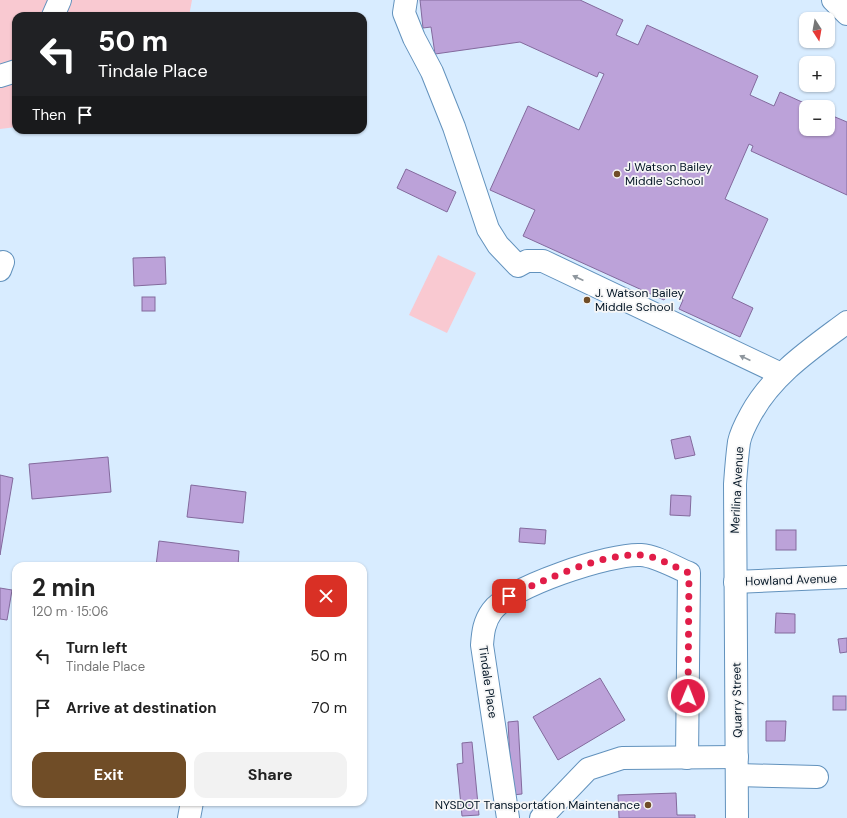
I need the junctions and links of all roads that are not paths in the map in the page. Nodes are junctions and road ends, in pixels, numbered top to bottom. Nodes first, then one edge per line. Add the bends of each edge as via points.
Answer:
1 (60, 0) edge
2 (406, 0) edge
3 (832, 0) edge
4 (55, 12) edge
5 (847, 14) edge
6 (12, 72) edge
7 (0, 76) edge
8 (847, 322) edge
9 (781, 374) junction
10 (847, 577) edge
11 (735, 582) junction
12 (687, 758) junction
13 (737, 766) junction
14 (816, 777) dead end
15 (191, 806) edge
16 (189, 818) edge
17 (508, 818) edge
18 (541, 818) edge
19 (737, 818) edge

1 - 4 street
9 -> 2 street via 543,261 527,261 518,266 498,245 488,229 454,127 404,13
3 - 5 street
6 - 7 street
8 - 9 street, Merilina Avenue
9 - 11 street, Merilina Avenue via 760,398 739,441 735,484
10 - 11 street, Howland Avenue
11 - 13 street, Quarry Street
12 - 13 street
12 - 17 street, Tindale Place via 689,573 640,555 616,557 570,570 509,596 493,610 483,627 482,645
12 - 18 street via 622,758 588,769
13 - 14 street
13 - 19 street, Quarry Street
15 - 16 street

